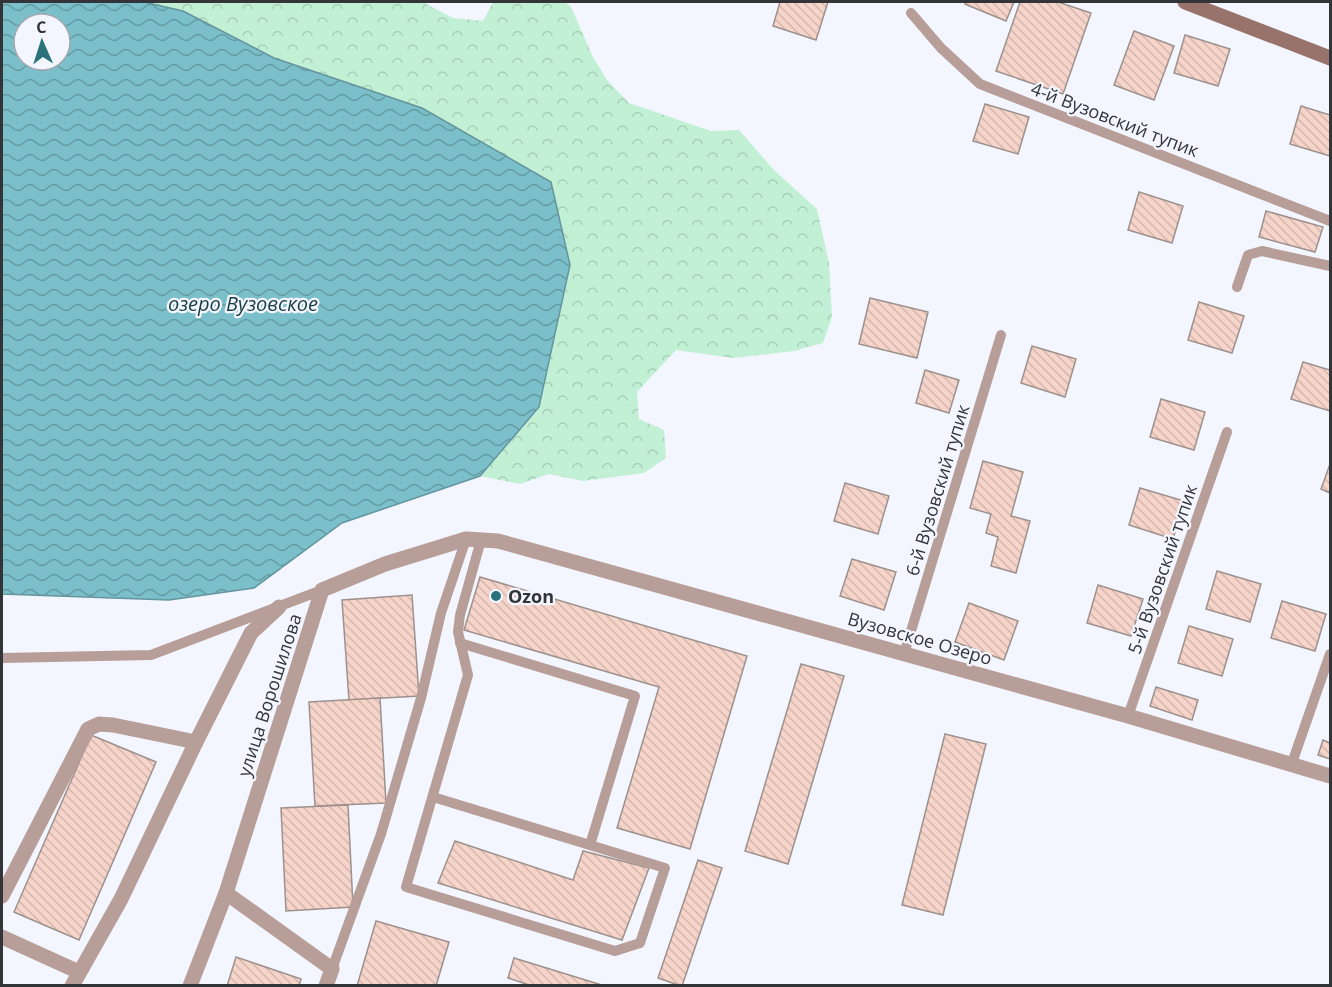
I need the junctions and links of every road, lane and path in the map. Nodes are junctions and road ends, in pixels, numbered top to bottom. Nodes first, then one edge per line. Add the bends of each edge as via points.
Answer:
1 (1185, 2) edge
2 (1203, 2) edge
3 (911, 13) dead end
4 (1330, 50) edge
5 (1330, 58) edge
6 (1330, 221) edge
7 (1330, 266) edge
8 (1237, 287) dead end
9 (1001, 335) dead end
10 (1227, 432) dead end
11 (473, 539) junction
12 (322, 590) junction
13 (279, 607) junction
14 (460, 643) junction
15 (904, 654) junction
16 (1330, 654) edge
17 (2, 658) edge
18 (1128, 716) junction
19 (196, 742) junction
20 (1292, 763) junction
21 (1330, 776) edge
22 (433, 797) junction
23 (590, 845) junction
24 (226, 893) junction
25 (2, 896) edge
26 (2, 938) edge
27 (332, 969) junction
28 (76, 979) edge
29 (190, 986) edge
30 (326, 986) edge

1 - 5 main road
2 - 4 main road
3 - 6 lane, 4-й Вузовский тупик via 980,84
7 - 8 lane via 1262,251 1248,255
9 - 15 lane, 6-й Вузовский тупик
10 - 18 lane, 5-й Вузовский тупик
11 - 12 street via 385,564
11 - 14 lane via 460,615
11 - 15 street, Вузовское Озеро via 498,541
11 - 27 lane via 441,613 381,834
12 - 13 lane
12 - 24 street, улица Ворошилова
13 - 17 lane via 151,655
13 - 19 street via 251,633
14 - 22 lane via 468,675
14 - 23 lane via 635,696
15 - 18 street, Вузовское Озеро
16 - 20 lane
18 - 20 street, Вузовское Озеро
19 - 25 street via 113,725 99,724 88,729
19 - 28 street via 121,899
20 - 21 street, Вузовское Озеро
22 - 23 lane
22 - 23 lane via 406,887 615,951 640,943 665,868
24 - 27 street
24 - 29 street, улица Ворошилова
26 - 28 street
27 - 30 street

